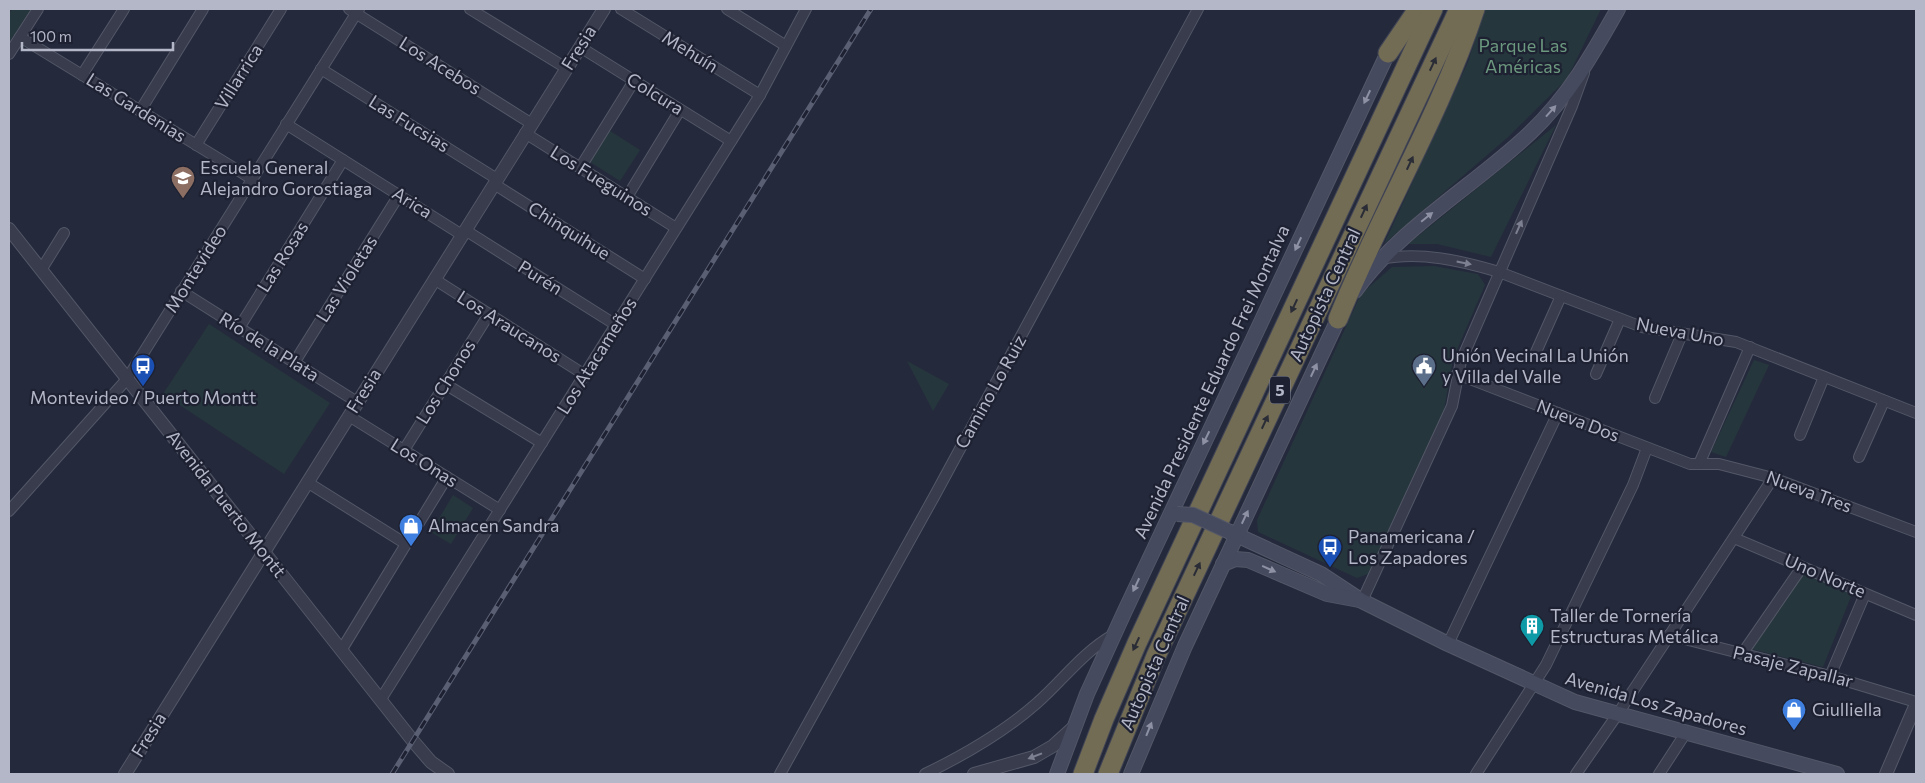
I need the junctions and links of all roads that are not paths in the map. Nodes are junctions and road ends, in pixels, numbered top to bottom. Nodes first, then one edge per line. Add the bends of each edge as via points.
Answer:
1 (38, 9) edge
2 (124, 9) edge
3 (203, 9) edge
4 (282, 9) edge
5 (470, 9) edge
6 (621, 9) edge
7 (727, 9) edge
8 (806, 9) edge
9 (1198, 9) edge
10 (1407, 9) edge
11 (1418, 9) edge
12 (1433, 9) edge
13 (1459, 9) edge
14 (1475, 9) edge
15 (1618, 9) edge
16 (355, 10) edge
17 (600, 10) edge
18 (20, 37) junction
19 (786, 46) junction
20 (580, 47) junction
21 (1388, 53) junction
22 (9, 54) edge
23 (1589, 62) junction
24 (566, 68) junction
25 (321, 69) junction
26 (82, 75) junction
27 (634, 81) junction
28 (760, 95) junction
29 (680, 110) junction
30 (140, 111) junction
31 (286, 124) junction
32 (528, 128) junction
33 (731, 141) junction
34 (196, 145) junction
35 (343, 160) junction
36 (580, 168) junction
37 (252, 179) junction
38 (496, 181) junction
39 (399, 195) junction
40 (627, 197) junction
41 (676, 228) junction
42 (9, 229) edge
43 (463, 232) junction
44 (64, 233) dead end
45 (1382, 259) junction
46 (41, 270) junction
47 (1499, 272) junction
48 (434, 279) junction
49 (645, 279) junction
50 (181, 291) junction
51 (1561, 296) junction
52 (489, 314) junction
53 (1338, 319) junction
54 (1620, 319) junction
55 (616, 325) junction
56 (239, 328) junction
57 (1682, 334) junction
58 (1750, 347) junction
59 (1536, 352) dead end
60 (294, 363) junction
61 (1457, 374) junction
62 (1596, 374) dead end
63 (585, 375) junction
64 (1824, 377) junction
65 (127, 379) junction
66 (445, 384) junction
67 (1655, 398) dead end
68 (1884, 401) junction
69 (357, 402) junction
70 (1558, 413) junction
71 (1916, 413) edge
72 (349, 416) junction
73 (1800, 435) dead end
74 (542, 443) junction
75 (1647, 448) junction
76 (404, 450) junction
77 (1860, 457) dead end
78 (1699, 464) junction
79 (447, 477) junction
80 (1773, 478) junction
81 (307, 482) junction
82 (500, 510) junction
83 (9, 511) edge
84 (1172, 517) junction
85 (1916, 532) edge
86 (1233, 534) junction
87 (1734, 538) junction
88 (406, 544) junction
89 (263, 552) junction
90 (1223, 564) junction
91 (1802, 567) junction
92 (1865, 594) junction
93 (1362, 601) junction
94 (1916, 615) edge
95 (1114, 635) junction
96 (1669, 636) junction
97 (1448, 644) junction
98 (342, 649) junction
99 (1742, 654) junction
100 (1830, 676) junction
101 (1535, 685) junction
102 (381, 698) junction
103 (1916, 703) edge
104 (1617, 715) junction
105 (1074, 727) junction
106 (1685, 734) junction
107 (125, 774) edge
108 (448, 774) edge
109 (780, 774) edge
110 (925, 774) edge
111 (974, 774) edge
112 (1057, 774) edge
113 (1083, 774) edge
114 (1108, 774) edge
115 (1131, 774) edge
116 (1476, 774) edge
117 (1576, 774) edge
118 (1659, 774) edge
119 (1837, 774) edge
120 (1886, 774) edge

1 - 18 street
2 - 26 street
3 - 30 street
4 - 34 street, Villarrica
5 - 24 street
6 - 28 street, Mehuín
7 - 19 street
8 - 19 street, Los Atacameños
9 - 109 street, Camino Lo Ruiz
10 - 21 main road, Avenida Presidente Eduardo Frei Montalva
11 - 21 highway
12 -> 113 highway, Autopista Central / 5 via 1137,643
114 -> 13 highway, Autopista Central / 5 via 1156,656
53 -> 14 highway via 1450,76
15 - 23 main road
16 - 25 street, Montevideo
16 - 32 street, Los Acebos
17 - 20 street, Fresia
18 - 22 street
18 - 26 street, Las Gardenias
19 - 28 street, Los Atacameños
20 - 24 street, Fresia
20 - 27 street, Colcura
21 -> 84 main road, Avenida Presidente Eduardo Frei Montalva
45 -> 23 main road via 1421,222 1528,134 1569,90
47 -> 23 street
24 - 32 street, Fresia
25 - 31 street, Montevideo
25 - 38 street, Las Fucsias
26 - 30 street, Las Gardenias
27 - 29 street, Colcura
27 - 36 street
28 - 33 street, Los Atacameños
29 - 33 street, Colcura
29 - 40 street
30 - 34 street, Las Gardenias
31 - 35 street, Arica
31 - 37 street, Montevideo
32 - 36 street, Los Fueguinos
32 - 38 street, Fresia
33 - 41 street, Los Atacameños
34 - 37 street, Las Gardenias
35 - 39 street, Arica
35 - 56 street, Las Rosas
36 - 40 street, Los Fueguinos
37 - 50 street, Montevideo
38 - 43 street, Fresia
38 - 49 street, Chinquihue
39 - 43 street, Arica
39 - 60 street, Las Violetas
40 - 41 street, Los Fueguinos
41 - 49 street, Los Atacameños
42 - 46 street, Avenida Puerto Montt
43 - 48 street, Fresia
43 - 55 street, Purén
44 - 46 street
45 -> 47 street, Nueva Uno via 1421,256
45 - 53 main road via 1356,290
46 - 65 street, Avenida Puerto Montt
47 - 51 street, Nueva Uno
47 - 61 street
48 - 52 street, Los Araucanos
48 - 69 street, Fresia
49 - 55 street, Los Atacameños
50 - 56 street, Río de la Plata
50 - 65 street, Montevideo
51 - 54 street, Nueva Uno
51 - 59 street
52 - 63 street, Los Araucanos
52 - 66 street, Los Chonos
86 -> 53 main road
54 - 57 street, Nueva Uno via 1642,327
54 - 62 street
55 - 63 street, Los Atacameños
56 - 60 street, Río de la Plata
57 - 58 street, Nueva Uno
57 - 67 street
58 - 64 street, Nueva Uno
58 - 78 street
60 - 69 street, Río de la Plata
61 - 70 street, Nueva Dos
61 - 93 street via 1452,406
63 - 74 street, Los Atacameños
64 - 68 street, Nueva Uno
64 - 73 street
65 - 83 street, Montevideo
65 - 89 street, Avenida Puerto Montt
66 - 74 street
66 - 76 street, Los Chonos
68 - 71 street, Nueva Uno
68 - 77 street
69 - 72 street, Fresia
70 - 75 street, Nueva Dos
70 - 97 street
72 - 76 street, Los Onas
72 - 81 street, Fresia
74 - 82 street, Los Atacameños
75 - 78 street, Nueva Dos via 1690,464
75 - 101 street via 1633,484
76 - 79 street, Los Onas
78 - 80 street, Nueva Tres via 1719,464
79 - 82 street, Los Onas
79 - 88 street
80 - 85 street, Nueva Tres
80 - 87 street
81 - 88 street
81 - 89 street, Fresia
82 - 102 street, Los Atacameños
84 - 86 main road, Avenida Los Zapadores, bridge via 1193,515
84 -> 95 main road, Avenida Presidente Eduardo Frei Montalva
86 - 90 main road
86 - 93 main road, Avenida Los Zapadores via 1321,574
87 - 91 street, Uno Norte
87 - 96 street
88 - 98 street
89 - 98 street, Avenida Puerto Montt
89 - 107 street, Fresia
90 -> 93 main road, Avenida Los Zapadores via 1235,559 1248,560 1327,594
115 -> 90 main road
91 - 92 street, Uno Norte
91 - 99 street
92 - 94 street, Uno Norte
92 - 100 street
93 - 97 main road, Avenida Los Zapadores
95 - 105 main road, Avenida Presidente Eduardo Frei Montalva
95 - 110 street via 1085,654 1037,703 1003,730
96 - 99 street, Pasaje Zapallar
96 - 104 street
97 - 101 main road, Avenida Los Zapadores
98 - 102 street, Avenida Puerto Montt
99 - 100 street, Pasaje Zapallar
100 - 103 street, Pasaje Zapallar
101 - 104 main road, Avenida Los Zapadores
101 - 116 street
102 - 108 street, Avenida Puerto Montt via 431,762
103 - 120 street
104 - 106 main road, Avenida Los Zapadores
104 - 117 street
105 -> 111 street via 1039,755
105 - 112 main road, Avenida Presidente Eduardo Frei Montalva
106 - 118 street
106 - 119 main road, Avenida Los Zapadores

